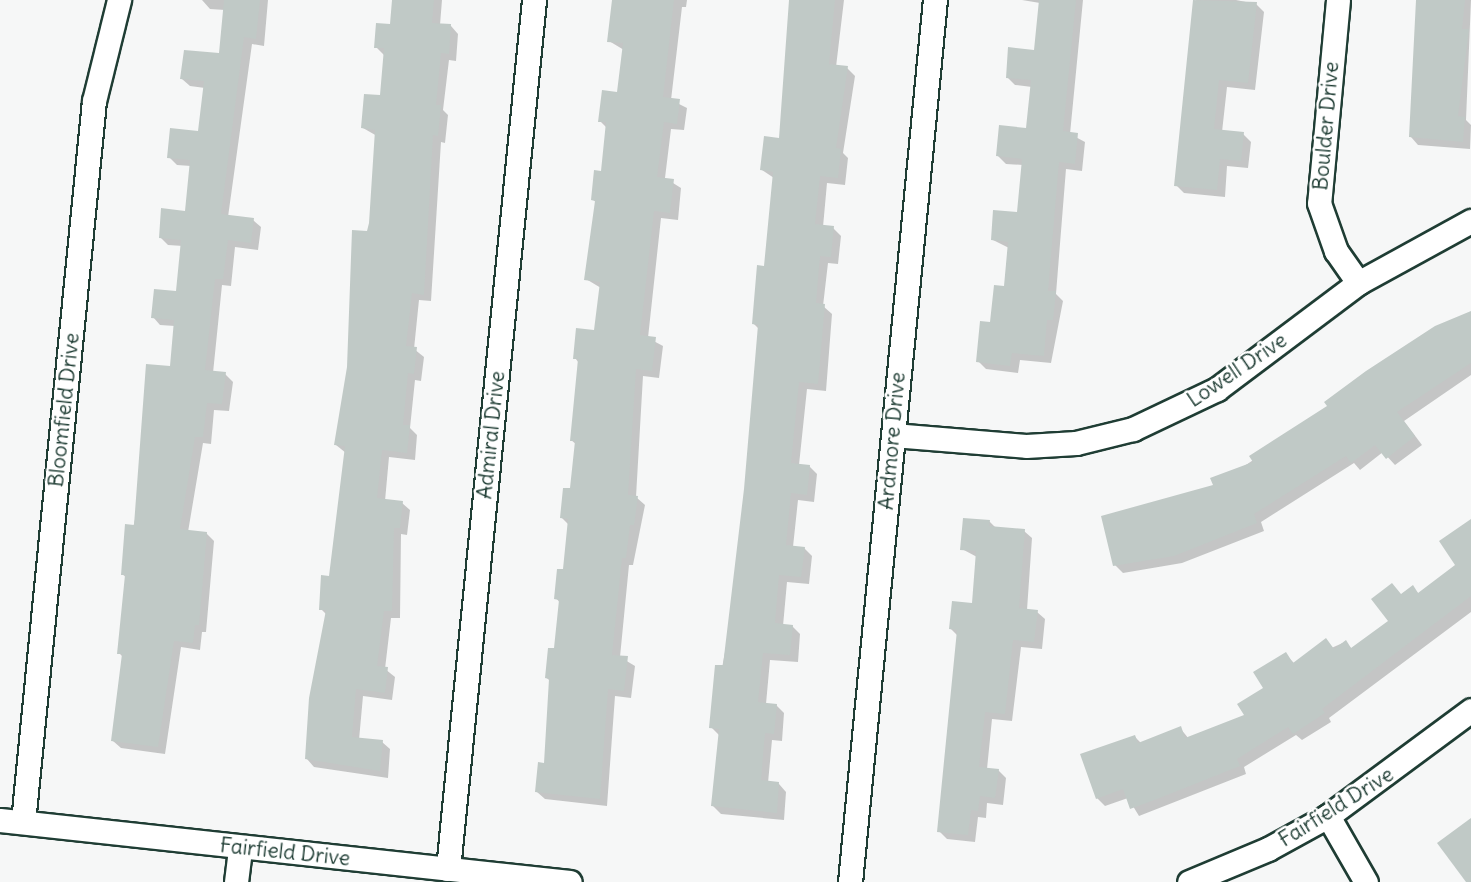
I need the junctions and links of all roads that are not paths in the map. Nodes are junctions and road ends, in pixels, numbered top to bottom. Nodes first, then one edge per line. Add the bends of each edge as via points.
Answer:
1 (119, 0) edge
2 (534, 0) edge
3 (934, 0) edge
4 (1338, 0) edge
5 (1471, 221) edge
6 (1358, 283) junction
7 (893, 435) junction
8 (1471, 710) edge
9 (1328, 816) junction
10 (0, 820) edge
11 (23, 822) junction
12 (240, 848) junction
13 (448, 869) junction
14 (236, 882) edge
15 (570, 882) edge
16 (850, 882) edge
17 (1189, 882) edge
18 (1366, 882) edge

1 - 11 street, Bloomfield Drive via 94,101
2 - 13 street, Admiral Drive
3 - 7 street, Ardmore Drive
4 - 6 street, Boulder Drive via 1319,203 1336,251
5 - 6 street, Lowell Drive
6 - 7 street, Lowell Drive via 1217,388 1133,429 1076,443 1026,446
7 - 16 street, Ardmore Drive
8 - 9 street, Fairfield Drive
9 - 17 street, Fairfield Drive via 1268,849
9 - 18 street
10 - 11 street, Fairfield Drive
11 - 12 street, Fairfield Drive
12 - 13 street, Fairfield Drive
12 - 14 street
13 - 15 street, Fairfield Drive

